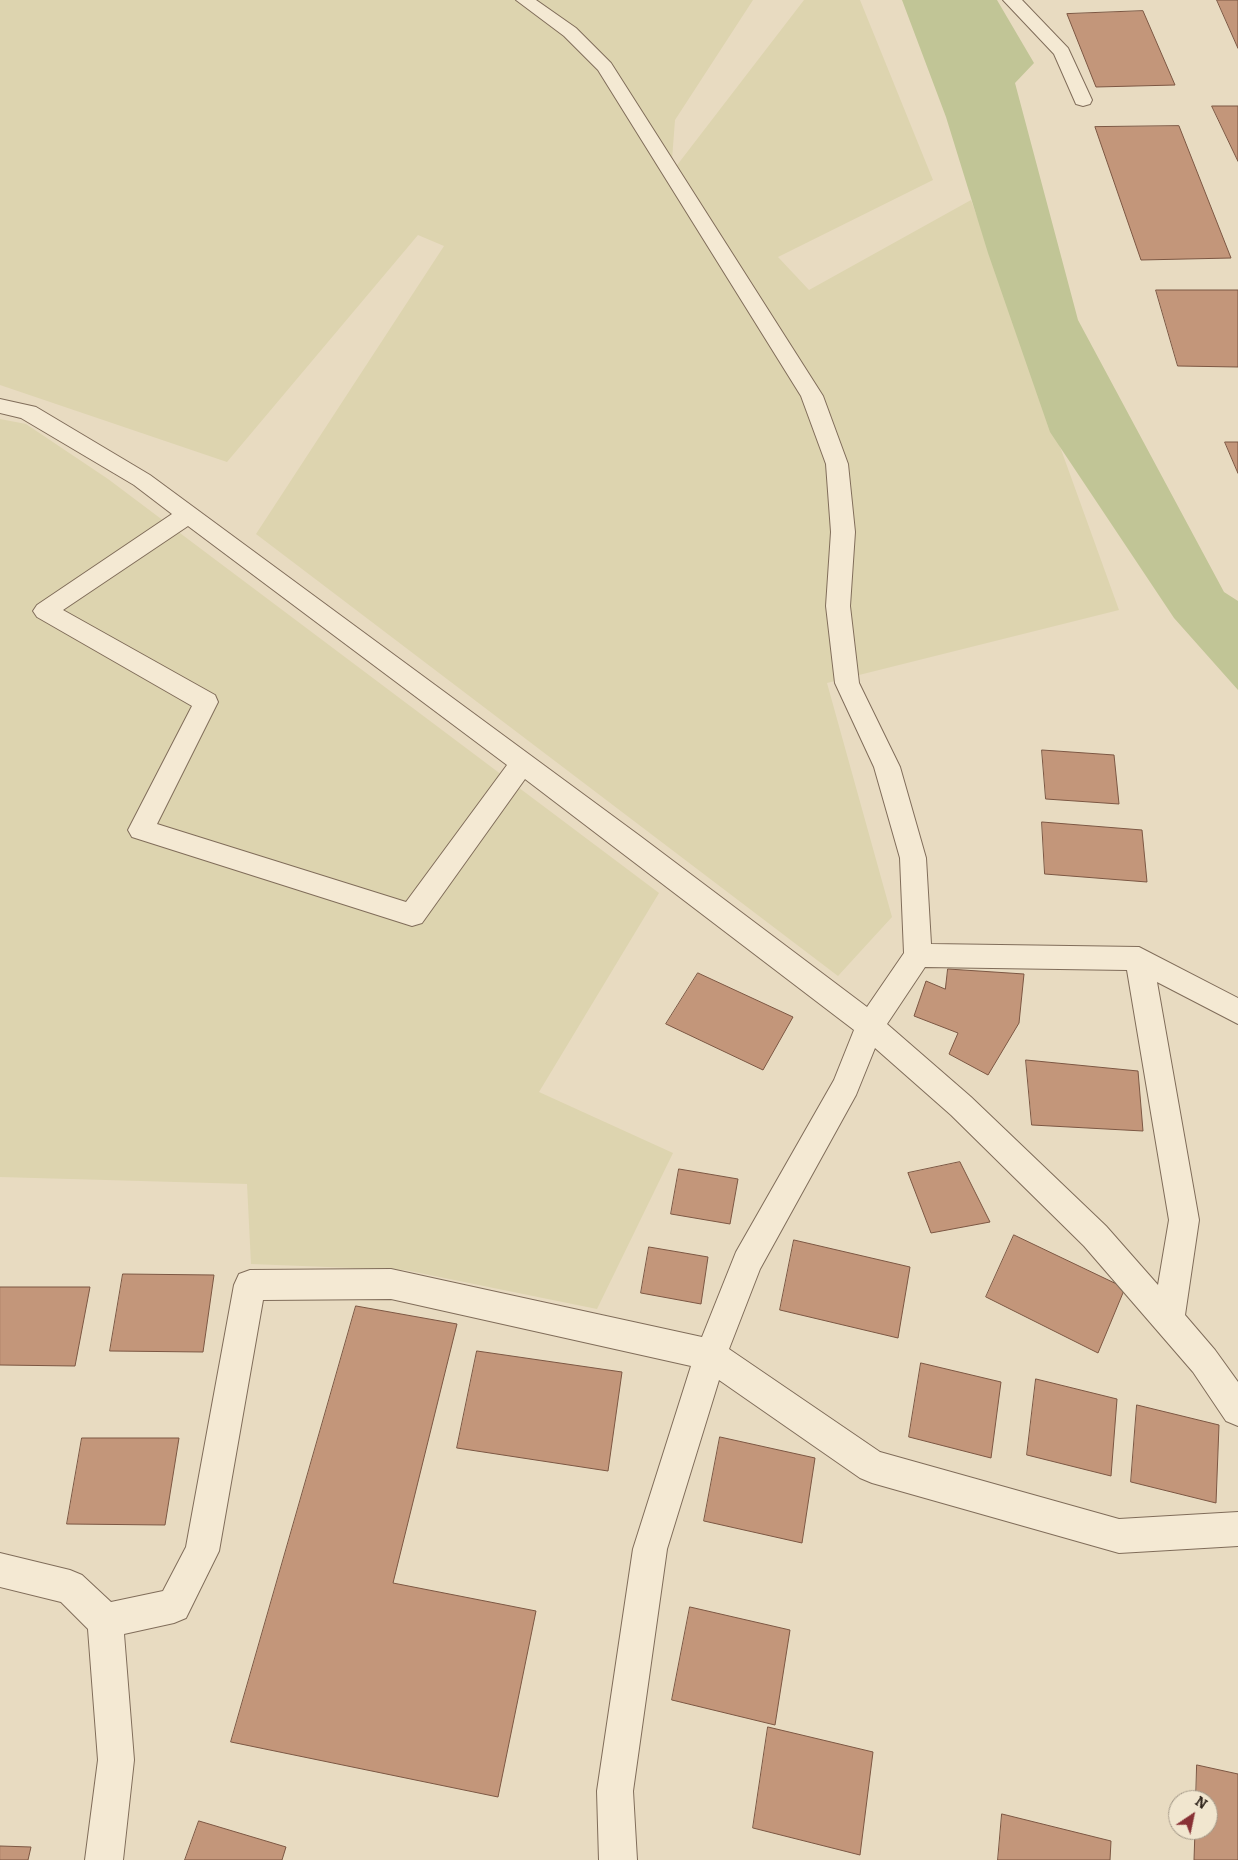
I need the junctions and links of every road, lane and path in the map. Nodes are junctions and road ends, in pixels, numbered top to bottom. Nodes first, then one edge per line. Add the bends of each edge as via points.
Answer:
1 (525, 0) edge
2 (1012, 0) edge
3 (1083, 100) dead end
4 (0, 406) edge
5 (187, 515) junction
6 (522, 764) junction
7 (918, 955) junction
8 (1139, 959) junction
9 (1238, 1012) edge
10 (870, 1026) junction
11 (1168, 1319) junction
12 (711, 1355) junction
13 (1238, 1410) edge
14 (1238, 1529) edge
15 (0, 1570) edge
16 (105, 1621) junction
17 (104, 1860) edge
18 (618, 1860) edge

1 - 7 street via 570,32 605,67 812,396 837,464 843,532 838,606 847,683 887,767 913,858
2 - 3 street via 1062,52
4 - 5 street via 28,412 142,480
5 - 6 street
5 - 6 street via 45,611 206,702 141,830 412,915
6 - 10 street
7 - 8 street
7 - 10 street
8 - 9 street
8 - 11 street via 1184,1220
10 - 11 street via 961,1106 1095,1236
10 - 12 street via 846,1086 747,1262
11 - 13 street via 1204,1361
12 - 14 street via 872,1466 1119,1536
12 - 16 street via 391,1284 250,1285 202,1551 174,1606
12 - 18 street via 650,1549 615,1791
15 - 16 street via 70,1587
16 - 17 street via 116,1760

